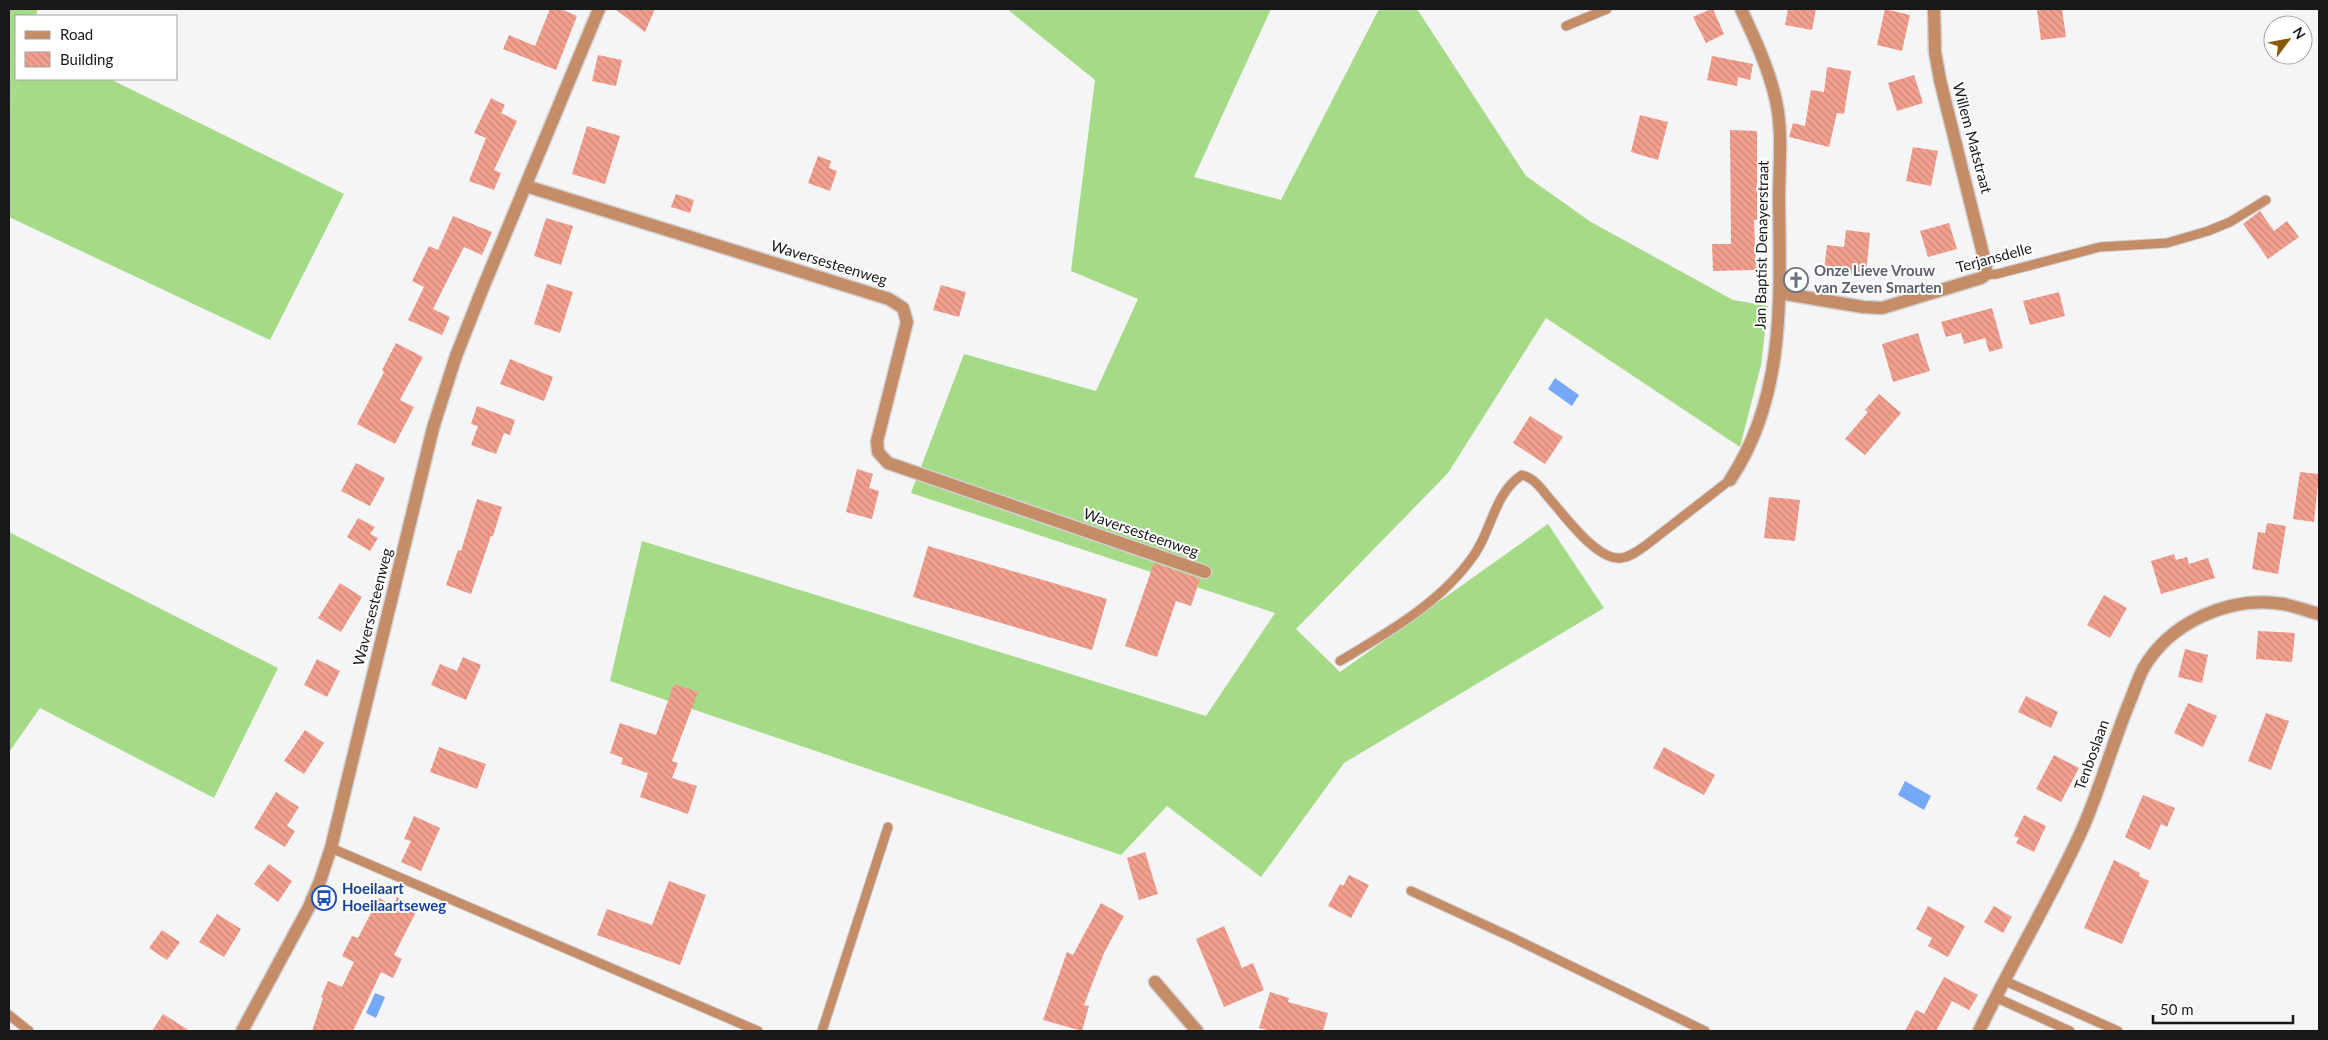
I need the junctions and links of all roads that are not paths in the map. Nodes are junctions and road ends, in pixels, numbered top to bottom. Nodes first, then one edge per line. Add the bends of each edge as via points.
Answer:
1 (599, 9) edge
2 (1607, 9) edge
3 (1741, 9) edge
4 (1934, 9) edge
5 (1566, 26) dead end
6 (526, 186) junction
7 (2266, 200) dead end
8 (1985, 275) junction
9 (1780, 293) junction
10 (1730, 480) joint
11 (1205, 572) dead end
12 (2319, 614) edge
13 (1340, 661) dead end
14 (888, 828) dead end
15 (331, 848) junction
16 (1411, 892) dead end
17 (2006, 980) junction
18 (1155, 982) dead end
19 (1997, 998) junction
20 (9, 1016) edge
21 (29, 1031) edge
22 (242, 1031) edge
23 (758, 1031) edge
24 (822, 1031) edge
25 (1197, 1031) edge
26 (1705, 1031) edge
27 (1979, 1031) edge
28 (2070, 1031) edge
29 (2118, 1031) edge

1 - 6 street, Waversesteenweg
2 - 5 lane
3 - 9 street, Jan Baptist Denayerstraat via 1768,71 1776,102 1780,134
4 - 8 street, Willem Matstraat via 1940,80 1975,217 1986,266
6 - 11 street, Waversesteenweg via 889,299 903,308 908,322 877,441 878,452 888,463
6 - 15 street, Waversesteenweg via 456,356 433,428
7 - 8 lane, Terjansdelle via 2230,222 2167,243 2100,248
8 - 9 street, Terjansdelle via 1882,308
9 - 10 street, Jan Baptist Denayerstraat via 1776,358 1768,393 1747,449
10 - 13 lane via 1633,555 1619,558 1592,546 1536,483 1522,475 1512,481 1475,554 1458,574 1393,629
12 - 17 street, Tenboslaan via 2282,604 2228,606 2202,615 2176,632 2156,651 2143,669 2113,741 2081,832
14 - 24 lane
15 - 22 street, Waversesteenweg via 309,906
15 - 23 lane
16 - 26 lane
17 - 19 street, Tenboslaan
17 - 29 lane
18 - 25 street
19 - 27 street, Tenboslaan
19 - 28 lane
20 - 21 lane

